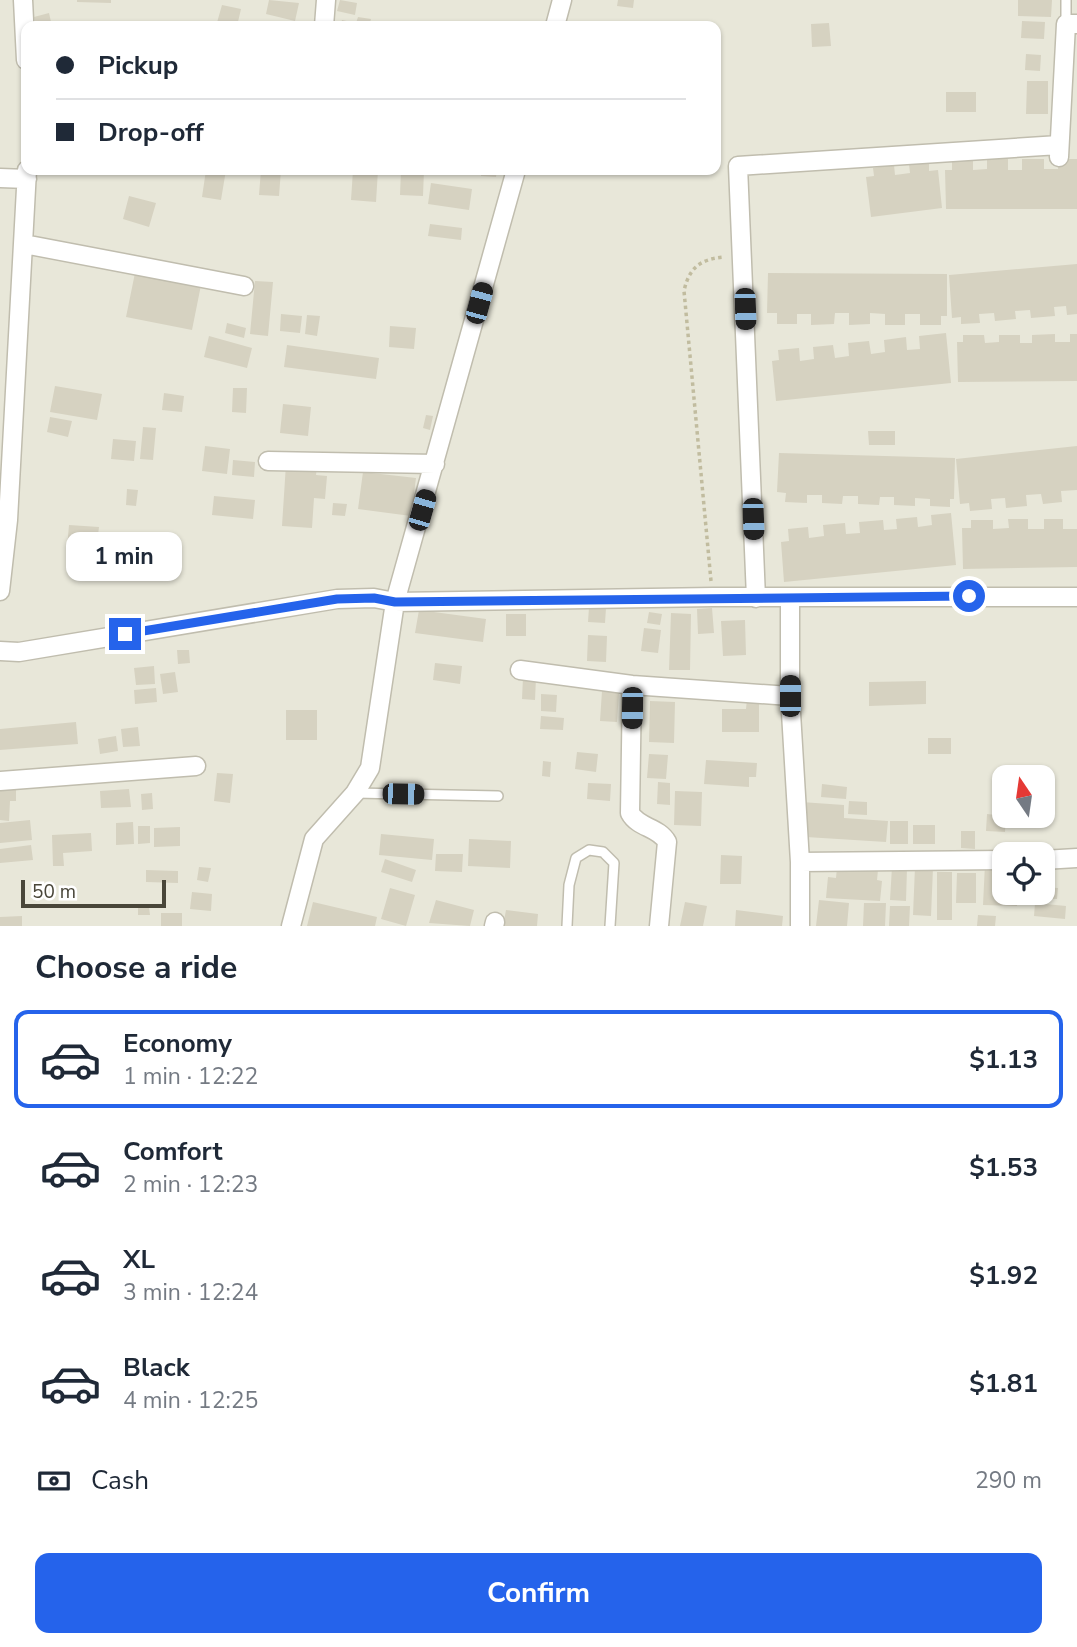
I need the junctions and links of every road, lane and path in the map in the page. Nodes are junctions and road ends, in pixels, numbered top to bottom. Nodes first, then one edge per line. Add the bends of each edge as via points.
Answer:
1 (23, 0) edge
2 (326, 0) edge
3 (562, 0) edge
4 (1066, 0) edge
5 (24, 21) edge
6 (324, 21) edge
7 (556, 21) edge
8 (1072, 24) edge
9 (27, 175) edge
10 (515, 175) edge
11 (0, 178) edge
12 (24, 244) junction
13 (743, 256) junction
14 (244, 286) dead end
15 (268, 461) dead end
16 (435, 464) junction
17 (0, 591) edge
18 (713, 597) junction
19 (1077, 597) edge
20 (756, 598) junction
21 (790, 598) junction
22 (395, 602) junction
23 (0, 651) edge
24 (520, 670) dead end
25 (632, 685) junction
26 (790, 696) junction
27 (196, 766) dead end
28 (0, 780) edge
29 (355, 793) junction
30 (498, 796) dead end
31 (1077, 858) edge
32 (1055, 859) edge
33 (992, 860) edge
34 (800, 862) junction
35 (291, 926) edge
36 (566, 926) edge
37 (610, 926) edge
38 (659, 926) edge
39 (800, 926) edge

1 - 5 street
2 - 6 street
3 - 7 street
4 - 8 lane
8 - 13 street via 1059,151 738,166
9 - 11 street
9 - 12 street
10 - 16 street
12 - 14 street
12 - 17 street
13 - 18 path via 709,258 697,265 687,276 684,291
13 - 20 street
15 - 16 street
16 - 22 street
18 - 20 street
18 - 22 street
19 - 21 street
20 - 21 street
21 - 26 street
22 - 23 street via 337,599 19,652
22 - 29 street via 370,768
24 - 25 street
25 - 26 street
25 - 38 street via 630,813 667,842
26 - 34 street
27 - 28 street
29 - 30 lane
29 - 35 street via 314,839
31 - 32 street
33 - 34 street
34 - 39 street
36 - 37 lane via 576,858 589,850 603,852 614,863

